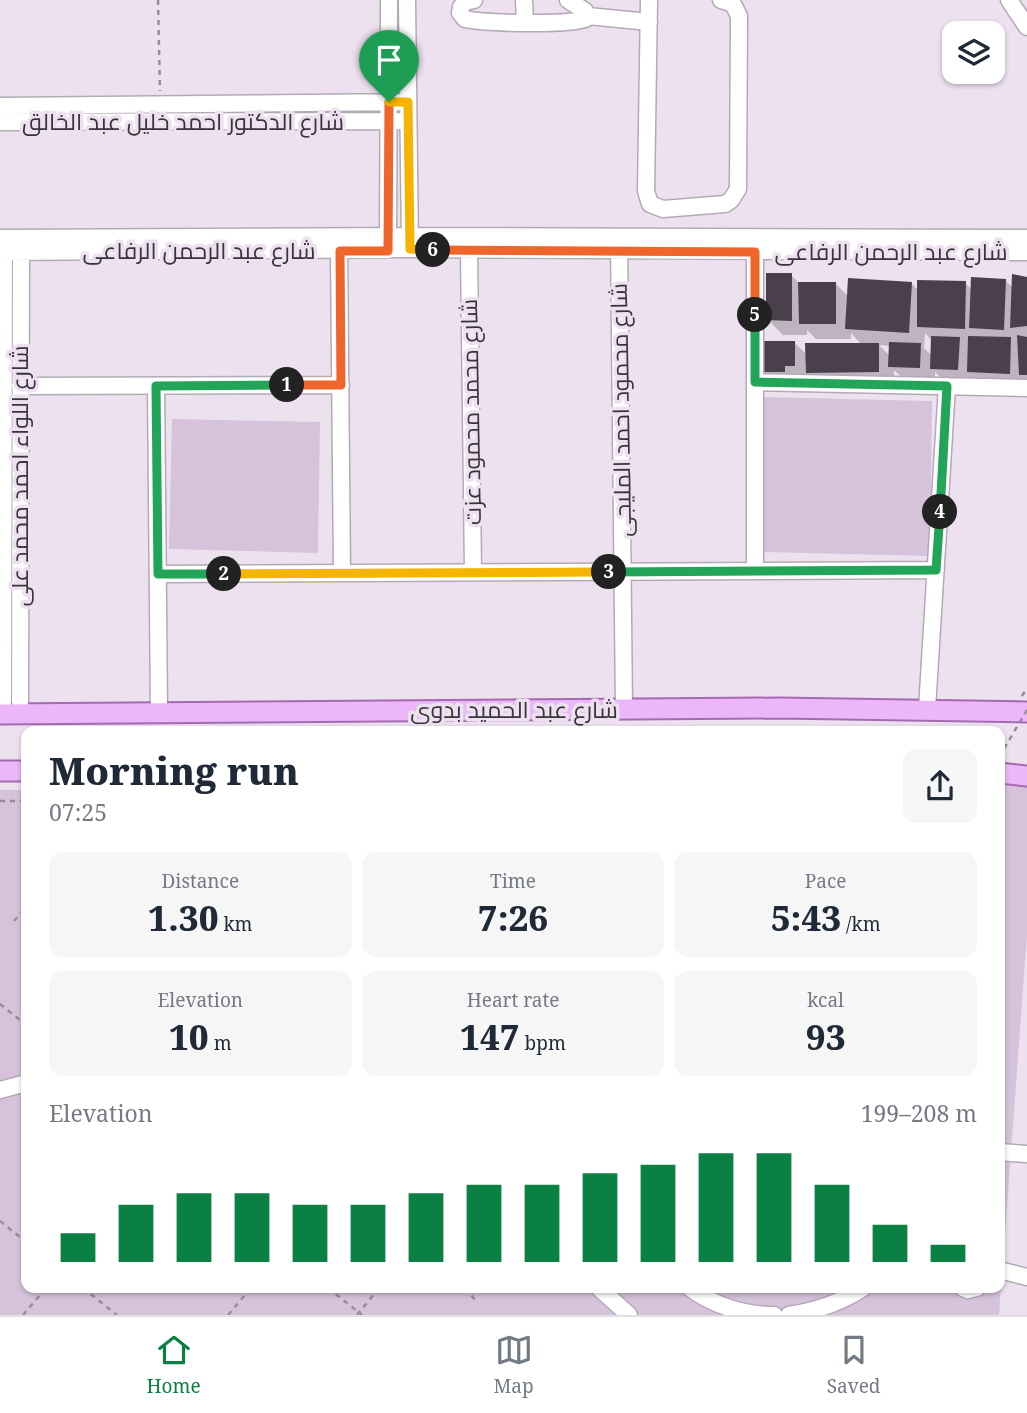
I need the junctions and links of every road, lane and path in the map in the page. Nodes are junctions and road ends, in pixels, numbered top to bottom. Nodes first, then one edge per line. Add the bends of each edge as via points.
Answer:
1 (158, 0) edge
2 (389, 0) edge
3 (407, 0) edge
4 (474, 0) edge
5 (524, 0) edge
6 (568, 0) edge
7 (649, 0) edge
8 (721, 0) edge
9 (1009, 0) edge
10 (588, 16) junction
11 (525, 21) junction
12 (649, 22) junction
13 (1027, 27) edge
14 (389, 102) junction
15 (408, 102) junction
16 (160, 104) junction
17 (0, 106) edge
18 (389, 121) junction
19 (408, 121) junction
20 (0, 122) edge
21 (1027, 238) edge
22 (410, 242) junction
23 (388, 243) junction
24 (619, 244) junction
25 (8, 245) edge
26 (340, 251) junction
27 (469, 251) junction
28 (755, 252) junction
29 (1027, 252) edge
30 (755, 382) junction
31 (341, 385) junction
32 (20, 386) junction
33 (156, 386) junction
34 (947, 386) junction
35 (1027, 388) edge
36 (2, 550) edge
37 (936, 570) junction
38 (755, 571) junction
39 (473, 572) junction
40 (623, 572) junction
41 (342, 573) junction
42 (158, 574) junction
43 (927, 709) junction
44 (624, 710) junction
45 (1027, 711) edge
46 (159, 713) junction
47 (8, 714) edge
48 (1005, 747) edge
49 (0, 771) edge
50 (21, 771) edge
51 (1005, 773) edge
52 (1025, 774) edge
53 (0, 801) edge
54 (21, 801) edge
55 (21, 913) edge
56 (14, 921) dead end
57 (0, 1004) edge
58 (21, 1021) edge
59 (21, 1084) edge
60 (0, 1090) edge
61 (1005, 1152) edge
62 (1027, 1154) edge
63 (0, 1221) edge
64 (21, 1238) edge
65 (1005, 1272) edge
66 (1027, 1278) edge
67 (42, 1293) edge
68 (89, 1293) edge
69 (247, 1293) edge
70 (334, 1293) edge
71 (375, 1293) edge
72 (469, 1293) edge
73 (605, 1293) edge
74 (695, 1293) edge
75 (854, 1293) edge
76 (476, 1301) dead end
77 (713, 1309) edge
78 (359, 1314) edge
79 (23, 1315) edge
80 (117, 1315) edge
81 (228, 1315) edge
82 (629, 1315) edge
83 (774, 1315) edge
84 (789, 1315) edge

1 - 16 path
2 - 14 street
3 - 15 street
4 - 11 street via 461,7 465,19
5 - 11 street
6 - 10 street
7 - 12 street
8 - 12 street via 736,8 740,21 738,189 725,204 663,209 648,200
9 - 13 street
10 - 11 street via 567,22
10 - 12 street
14 - 15 street, شارع الدكتور احمد خليل عبد الخالق
14 - 16 street, شارع الدكتور احمد خليل عبد الخالق
14 - 18 street
15 - 19 street
16 - 17 street, شارع الدكتور احمد خليل عبد الخالق
18 - 19 street, شارع الدكتور احمد خليل عبد الخالق
18 - 20 street, شارع الدكتور احمد خليل عبد الخالق
18 - 23 street
19 - 22 street
21 - 24 street, شارع عبد الرحمن الرفاعى
22 - 23 street, شارع عبد الرحمن الرفاعى
22 - 24 street, شارع عبد الرحمن الرفاعى
22 - 27 street, شارع عبد الرحمن الرفاعى
23 - 25 street, شارع عبد الرحمن الرفاعى
23 - 26 street, شارع عبد الرحمن الرفاعى
24 - 27 street, شارع عبد الرحمن الرفاعى
24 - 28 street, شارع عبد الرحمن الرفاعى
24 - 40 street, شارع محمود احمد المليجى
25 - 26 street, شارع عبد الرحمن الرفاعى
25 - 32 street, شارع اللواء احمد محمد على
25 - 36 street, شارع اللواء احمد محمد على
26 - 31 street
27 - 39 street, شارع محمد محمود عزت
28 - 29 street, شارع عبد الرحمن الرفاعى
28 - 30 street
30 - 34 street
30 - 38 street
31 - 33 street
31 - 41 street
32 - 33 street
32 - 47 street, شارع اللواء احمد محمد على
33 - 42 street
34 - 35 street
34 - 37 street
36 - 47 street, شارع اللواء احمد محمد على
37 - 38 street
37 - 43 street
38 - 40 street
39 - 40 street
39 - 41 street
40 - 44 street, شارع محمود احمد المليجى
41 - 42 street
42 - 46 street
43 - 44 main road, شارع عبد الحميد بدوى
43 - 45 main road, شارع عبد الحميد بدوى
44 - 46 main road, شارع عبد الحميد بدوى
45 - 48 path, bridge
46 - 47 main road, شارع عبد الحميد بدوى
49 - 50 main road
51 - 52 main road
53 - 54 path
55 - 56 path
57 - 58 path
59 - 60 street
61 - 62 street
63 - 64 path
65 - 66 street
67 - 79 path
68 - 80 path
69 - 81 path
70 - 78 path
71 - 78 path
72 - 76 path
73 - 82 street
74 - 77 street
75 - 84 street via 836,1303
77 - 83 street

